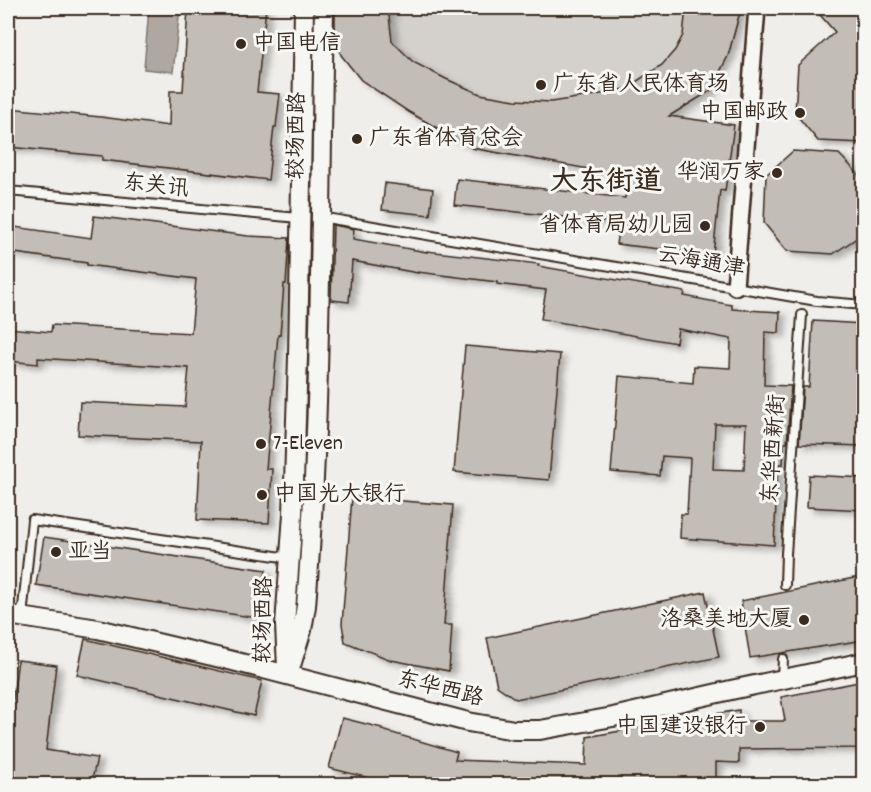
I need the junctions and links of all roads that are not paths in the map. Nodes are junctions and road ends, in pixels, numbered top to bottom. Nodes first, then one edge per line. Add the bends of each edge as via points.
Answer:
1 (303, 8) edge
2 (324, 8) edge
3 (757, 8) edge
4 (8, 191) edge
5 (301, 218) junction
6 (321, 218) junction
7 (735, 287) junction
8 (864, 305) edge
9 (802, 315) dead end
10 (290, 559) junction
11 (785, 585) dead end
12 (15, 616) edge
13 (783, 659) dead end
14 (864, 662) edge
15 (288, 675) junction
16 (782, 679) junction

1 - 5 street, 较场西路
2 - 6 street, 较场西路
3 - 7 street
4 - 5 lane, 东关讯
5 - 10 street, 较场西路
6 - 7 lane, 云海通津
6 - 15 street, 较场西路 via 310,549 302,630
7 - 8 lane, 云海通津
9 - 11 lane, 东华西新街
10 - 12 lane via 32,520
10 - 15 street, 较场西路 via 285,625
12 - 15 street, 东华西路 via 98,629
13 - 16 lane
14 - 16 street, 东华西路
15 - 16 street, 东华西路 via 468,722 514,730 540,730 614,717

